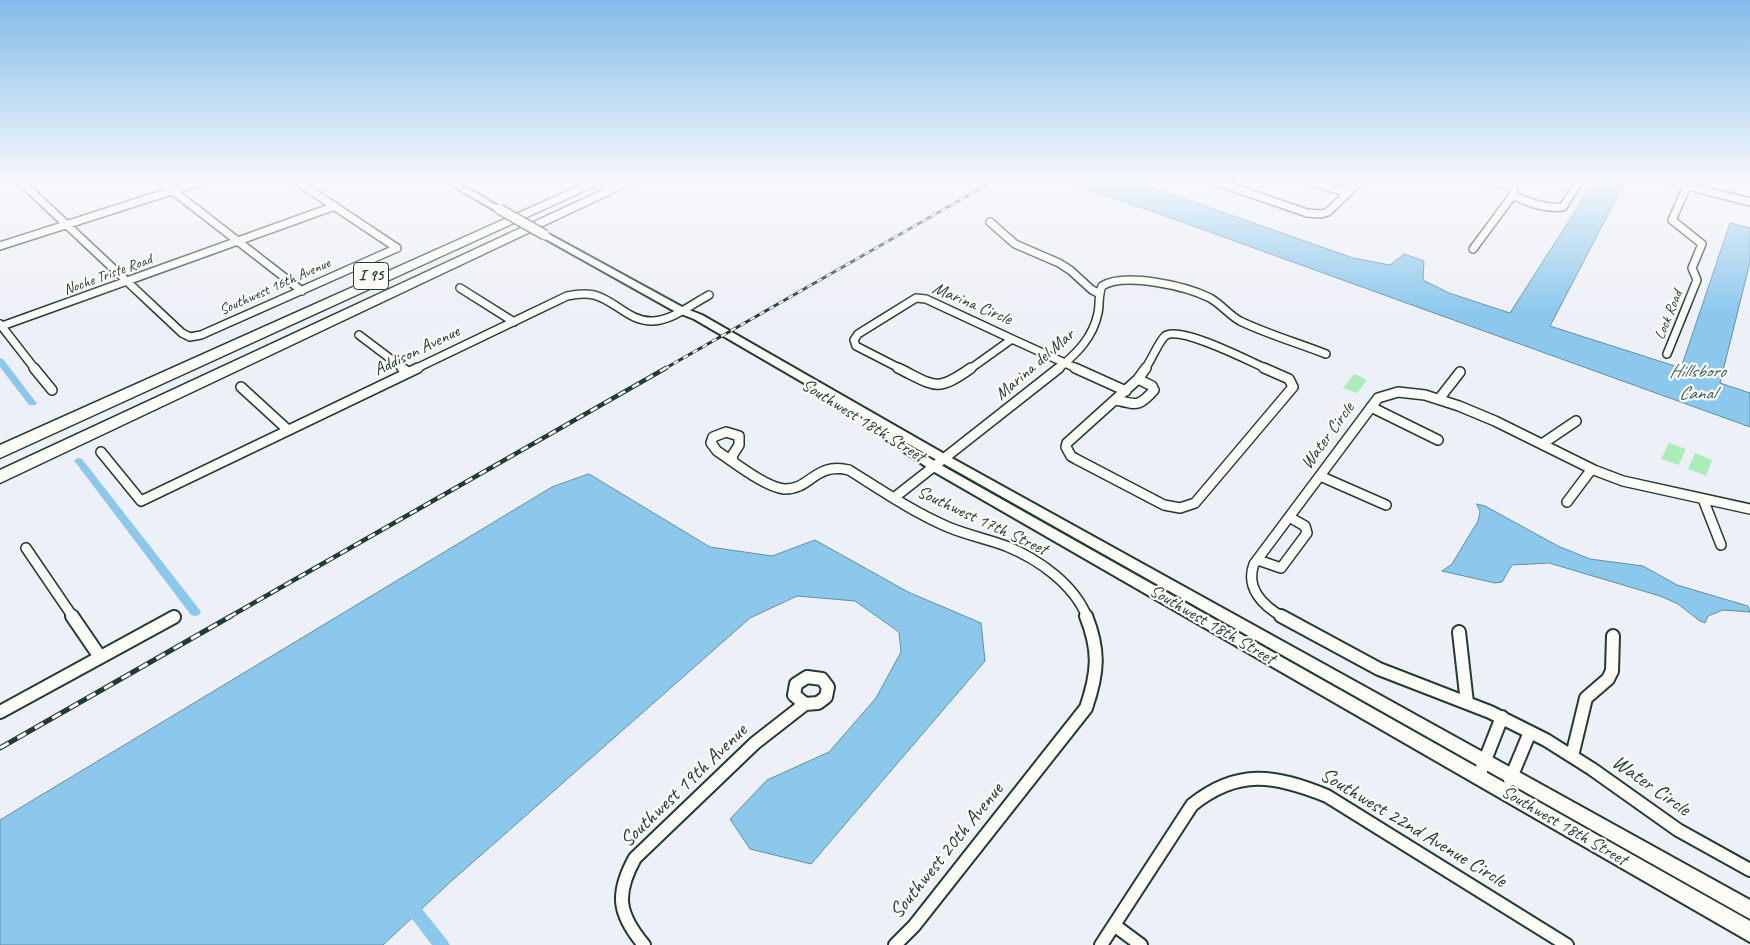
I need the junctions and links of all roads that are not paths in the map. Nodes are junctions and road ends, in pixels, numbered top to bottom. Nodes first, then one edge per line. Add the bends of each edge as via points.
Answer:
1 (216, 224) edge
2 (285, 224) edge
3 (362, 224) edge
4 (487, 224) edge
5 (505, 224) edge
6 (525, 224) edge
7 (526, 224) edge
8 (541, 224) edge
9 (992, 224) edge
10 (1492, 224) edge
11 (1678, 224) edge
12 (67, 225) joint
13 (238, 241) junction
14 (0, 246) edge
15 (1473, 249) dead end
16 (127, 281) junction
17 (460, 288) dead end
18 (302, 291) junction
19 (1100, 294) junction
20 (708, 295) dead end
21 (680, 310) junction
22 (514, 322) junction
23 (1, 325) edge
24 (359, 335) dead end
25 (1013, 338) junction
26 (1326, 354) dead end
27 (1667, 354) dead end
28 (1065, 363) junction
29 (408, 372) junction
30 (1460, 372) dead end
31 (1138, 379) junction
32 (241, 387) dead end
33 (52, 390) dead end
34 (1126, 391) junction
35 (1439, 399) junction
36 (1116, 400) junction
37 (1371, 407) junction
38 (1576, 421) dead end
39 (288, 430) junction
40 (1438, 440) dead end
41 (0, 442) edge
42 (1542, 444) junction
43 (0, 452) edge
44 (101, 452) dead end
45 (734, 460) dead end
46 (940, 463) junction
47 (0, 465) edge
48 (1591, 470) junction
49 (1320, 476) junction
50 (0, 477) edge
51 (896, 498) junction
52 (1703, 498) junction
53 (1567, 502) dead end
54 (1386, 505) dead end
55 (1750, 509) edge
56 (1289, 517) junction
57 (1721, 546) dead end
58 (26, 548) dead end
59 (1258, 560) junction
60 (174, 617) dead end
61 (1459, 632) dead end
62 (1613, 636) dead end
63 (100, 657) junction
64 (1467, 703) junction
65 (805, 704) dead end
66 (0, 712) edge
67 (1502, 717) junction
68 (1530, 732) junction
69 (1572, 756) junction
70 (1481, 770) junction
71 (1030, 780) joint
72 (1508, 785) junction
73 (1750, 870) edge
74 (1750, 910) edge
75 (1114, 925) junction
76 (1750, 932) edge
77 (641, 942) edge
78 (895, 945) edge
79 (1101, 945) edge
80 (1141, 945) edge
81 (1567, 945) edge

1 - 13 street
2 - 13 street, Noche Triste Road
3 - 18 street, Southwest 16th Avenue via 397,248
4 - 41 highway, I 95
5 - 43 highway
6 - 47 highway
7 - 21 main road, Southwest 18th Street, bridge
8 - 50 highway, I 95
9 - 19 street via 1015,244 1070,270
10 - 15 street
11 - 27 street, Lock Road via 1702,244 1692,268 1697,280
12 - 14 street
12 - 16 street
13 - 16 street, Noche Triste Road
13 - 18 street
16 - 18 street, Southwest 16th Avenue via 190,337
16 - 23 street, Noche Triste Road
17 - 22 street
19 - 26 street via 1108,282 1130,280 1201,294 1242,321
19 - 28 street, Marina del Mar via 1092,332 1084,345
20 - 21 street, Addison Avenue
21 - 22 street, Addison Avenue via 662,318 643,320 601,296 582,293 561,299
21 - 46 main road, Southwest 18th Street
22 - 29 street, Addison Avenue
23 - 33 street
24 - 29 street
25 - 25 street, Marina Circle via 921,298 907,302 858,334 854,340 856,346 926,382 939,385 950,383
25 - 28 street
28 - 34 street
28 - 46 street, Marina del Mar
29 - 39 street, Addison Avenue
30 - 35 street
31 - 34 street
31 - 36 street via 1154,390 1147,398 1136,405
31 - 36 street via 1163,337 1176,333 1188,335 1281,374 1293,387 1195,503 1185,508 1164,505 1068,452 1067,443
32 - 39 street
34 - 36 street
35 - 37 street, Water Circle via 1412,391 1392,391 1381,395
35 - 42 street, Water Circle
37 - 40 street
37 - 49 street, Water Circle
38 - 42 street
39 - 44 street, Addison Avenue via 140,501
42 - 48 street, Water Circle
45 - 51 street, Southwest 17th Street via 774,487 788,490 799,487 823,470 840,467
46 - 51 street, Southwest 17th Street
46 - 70 main road, Southwest 18th Street
48 - 52 street, Water Circle via 1631,484
48 - 53 street
49 - 54 street
49 - 56 street, Water Circle
51 - 71 street, Southwest 17th Street via 950,528 1013,550 1042,565 1073,594 1089,620 1098,659 1092,694 1080,717
52 - 55 street, Water Circle
52 - 57 street
56 - 59 street, Water Circle
56 - 59 street via 1305,526 1307,533 1281,568
58 - 63 street
59 - 64 street, Water Circle via 1250,575 1252,587 1259,599 1272,610 1379,669
60 - 63 street
61 - 64 street
62 - 69 street via 1612,671 1586,698
63 - 66 street
64 - 67 street, Water Circle
65 - 77 street, Southwest 19th Avenue via 755,743 635,858 622,884 622,912
67 - 68 street, Water Circle
67 - 70 street
68 - 69 street, Water Circle
68 - 72 street
69 - 73 street, Water Circle via 1678,830
70 - 72 main road, Southwest 18th Street
71 - 78 street, Southwest 20th Avenue via 914,926
72 - 74 main road, Southwest 18th Street
72 - 76 main road, Southwest 18th Street
75 - 79 street, Southwest 22nd Avenue Circle
75 - 80 street
75 - 81 street, Southwest 22nd Avenue Circle via 1192,804 1221,785 1258,778 1299,785 1327,796

